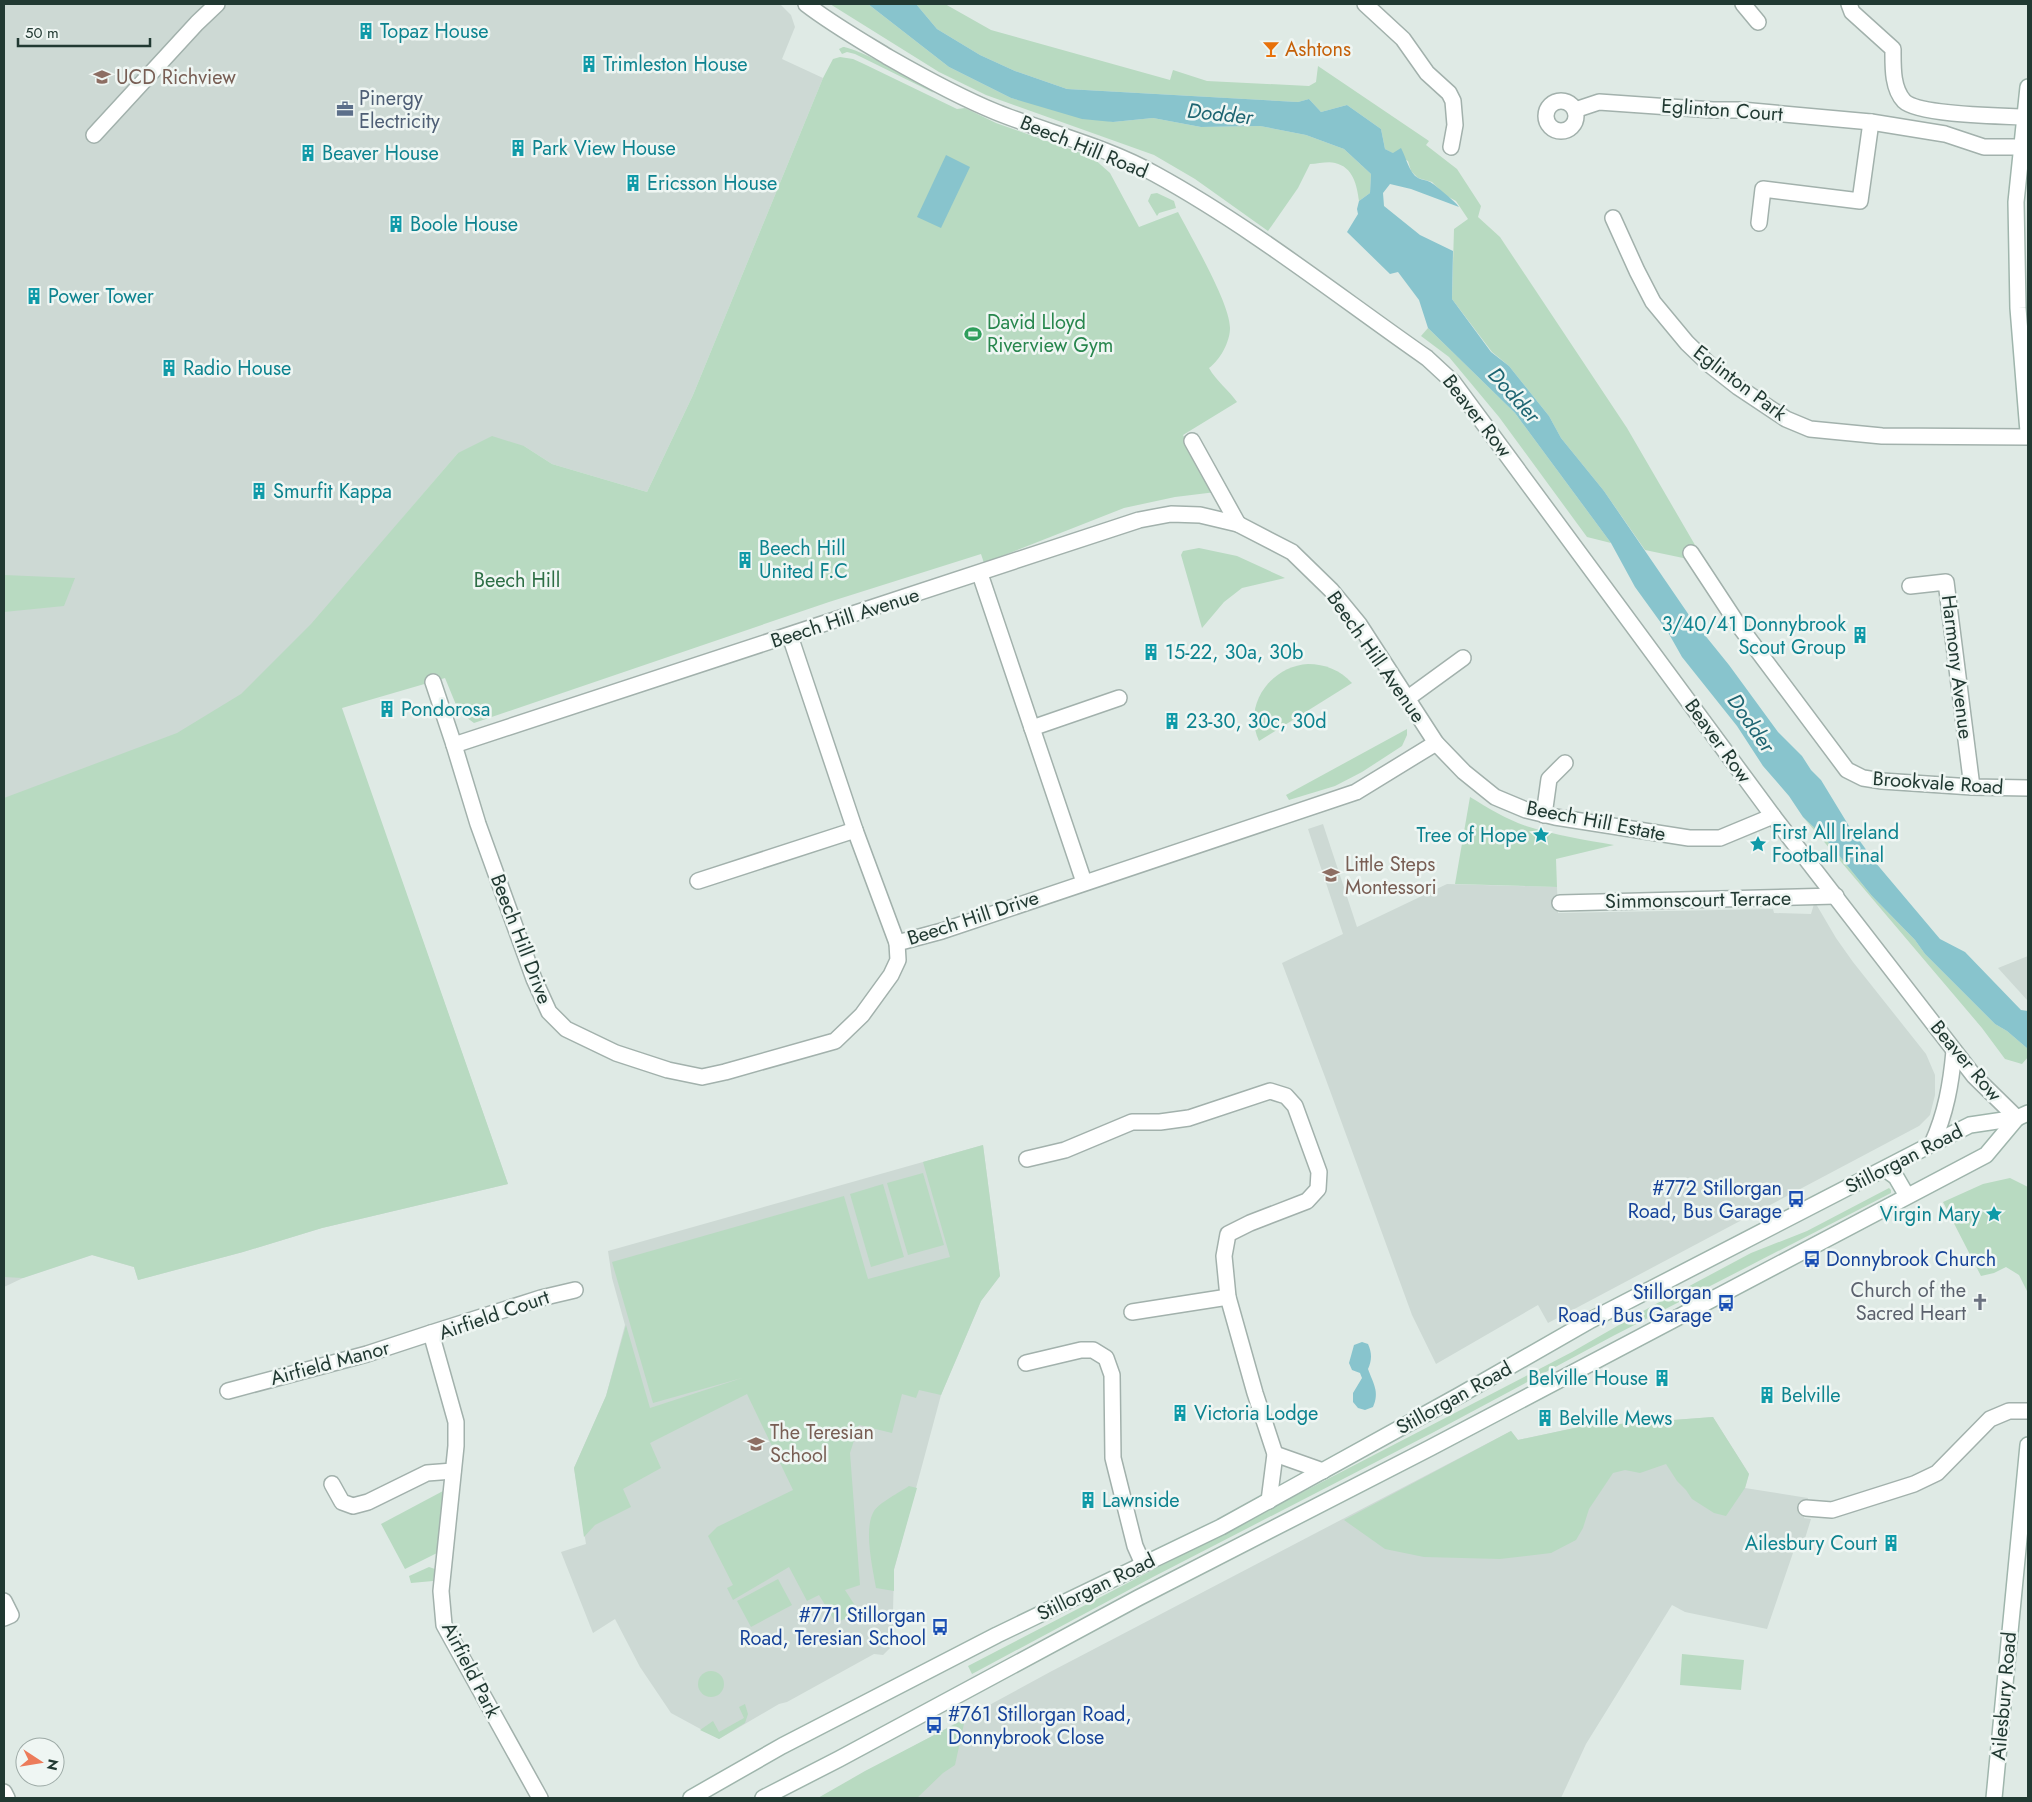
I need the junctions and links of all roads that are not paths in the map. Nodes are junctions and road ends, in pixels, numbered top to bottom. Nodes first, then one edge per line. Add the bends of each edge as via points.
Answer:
1 (217, 4) edge
2 (806, 4) edge
3 (1365, 4) edge
4 (1743, 4) edge
5 (1849, 4) edge
6 (1758, 22) dead end
7 (2028, 87) edge
8 (1575, 110) dead end
9 (2025, 117) junction
10 (1870, 122) junction
11 (94, 135) dead end
12 (1451, 147) dead end
13 (2021, 147) junction
14 (1613, 218) dead end
15 (1760, 223) dead end
16 (1428, 358) joint
17 (2028, 432) edge
18 (2028, 437) edge
19 (1192, 441) dead end
20 (1238, 524) junction
21 (1691, 552) dead end
22 (980, 574) junction
23 (1910, 586) dead end
24 (790, 636) junction
25 (1464, 658) dead end
26 (433, 682) dead end
27 (1119, 698) dead end
28 (1408, 698) junction
29 (1032, 728) junction
30 (1436, 744) junction
31 (454, 746) junction
32 (1565, 763) dead end
33 (1972, 787) junction
34 (2028, 788) edge
35 (1544, 815) junction
36 (1773, 816) junction
37 (855, 830) junction
38 (698, 881) dead end
39 (1084, 882) junction
40 (1836, 896) junction
41 (1560, 903) dead end
42 (897, 942) junction
43 (1954, 1051) junction
44 (2025, 1119) edge
45 (1932, 1144) junction
46 (1027, 1159) dead end
47 (1885, 1169) junction
48 (1907, 1196) junction
49 (575, 1290) dead end
50 (1228, 1297) junction
51 (1132, 1312) dead end
52 (431, 1333) junction
53 (1026, 1363) dead end
54 (228, 1390) dead end
55 (2028, 1411) edge
56 (2028, 1445) edge
57 (1275, 1454) junction
58 (1323, 1470) junction
59 (453, 1471) junction
60 (332, 1484) dead end
61 (1269, 1501) junction
62 (1806, 1508) dead end
63 (1143, 1564) junction
64 (4, 1601) edge
65 (4, 1618) edge
66 (4, 1792) edge
67 (7, 1798) edge
68 (540, 1798) edge
69 (691, 1798) edge
70 (763, 1798) edge
71 (1994, 1798) edge

1 - 11 street
2 - 16 street, Beech Hill Road via 832,24 959,96 1126,159 1154,174 1241,228
3 - 12 street via 1403,38 1427,73 1450,93 1455,125
4 - 6 street
5 - 9 street via 1852,12 1893,49 1896,85 1903,100 1911,106
7 - 9 street
8 - 10 street, Eglinton Court via 1598,102
9 - 13 street
10 - 13 street, Eglinton Court via 1945,134 1984,147
10 - 15 street via 1860,202 1763,189
13 - 17 street via 2016,202 2018,308
14 - 18 street, Eglinton Park via 1654,302 1687,343 1724,376 1786,419 1810,429 1882,436
16 - 36 street, Beaver Row via 1454,382
19 - 20 street
20 - 22 street, Beech Hill Avenue via 1200,515 1170,514 1139,520
20 - 28 street, Beech Hill Avenue via 1292,552 1331,590 1359,624
21 - 33 street, Brookvale Road via 1737,623 1847,770 1863,778 1882,781
22 - 24 street, Beech Hill Avenue
22 - 29 street
23 - 33 street, Harmony Avenue via 1946,582
24 - 31 street, Beech Hill Avenue
24 - 37 street
25 - 28 street
26 - 31 street, Beech Hill Drive
27 - 29 street
28 - 30 street, Beech Hill Avenue
29 - 39 street
30 - 35 street, Beech Hill Estate via 1495,797
30 - 39 street, Beech Hill Drive via 1356,792
31 - 42 street, Beech Hill Drive via 478,824 544,1004 566,1029 590,1042 668,1070 702,1077 835,1041 862,1015 892,975 898,960
32 - 35 street via 1549,779
33 - 34 street, Brookvale Road
35 - 36 street, Beech Hill Estate via 1689,838 1720,838
36 - 40 street, Beaver Row
37 - 38 street
37 - 42 street
39 - 42 street, Beech Hill Drive via 942,931
40 - 41 street, Simmonscourt Terrace
40 - 43 street, Beaver Row
43 - 44 street, Beaver Row via 1981,1084
43 - 45 street via 1948,1100
44 - 45 street, Stillorgan Road via 1970,1125
44 - 48 street, Stillorgan Road via 1986,1155
45 - 47 street, Stillorgan Road
46 - 50 street via 1065,1150 1132,1122 1189,1118 1270,1091 1286,1096 1295,1106 1319,1172 1318,1189 1308,1201 1228,1234 1224,1256
47 - 48 street via 1896,1177
47 - 58 street, Stillorgan Road via 1591,1320
48 - 70 street, Stillorgan Road
49 - 52 street, Airfield Court
50 - 51 street
50 - 57 street
52 - 54 street, Airfield Manor via 367,1354
52 - 59 street, Airfield Court via 456,1422
53 - 63 street via 1081,1350 1093,1350 1106,1358 1112,1375 1113,1458 1135,1546
55 - 62 street via 2009,1411 1990,1419 1937,1473 1914,1484 1832,1510
56 - 71 street, Ailesbury Road
57 - 58 street
57 - 61 street
58 - 61 street, Stillorgan Road
59 - 60 street via 427,1473 353,1506 342,1502
59 - 68 street, Airfield Park via 441,1591 444,1625
61 - 63 street, Stillorgan Road via 1221,1528
63 - 69 street, Stillorgan Road via 782,1746
64 - 65 street via 11,1615
66 - 67 street

